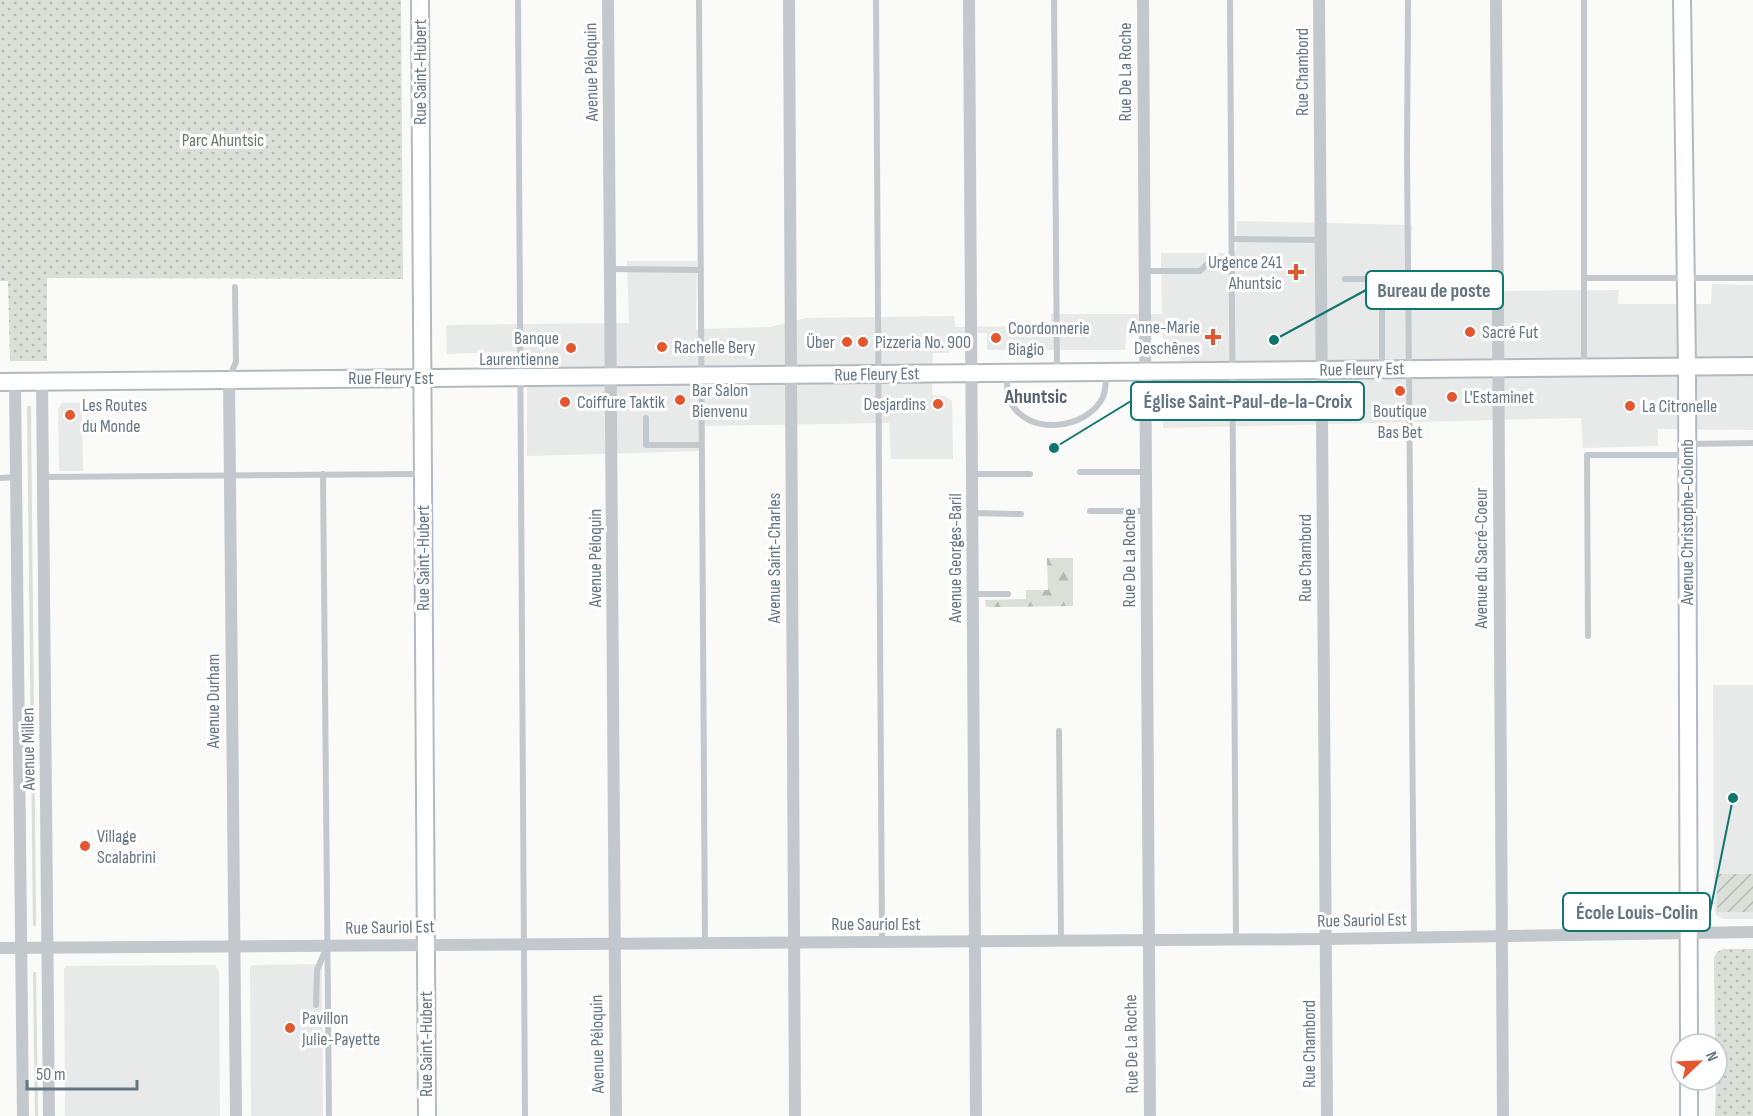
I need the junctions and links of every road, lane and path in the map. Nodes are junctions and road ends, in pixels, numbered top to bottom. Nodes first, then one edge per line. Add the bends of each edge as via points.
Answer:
1 (420, 0) edge
2 (518, 0) edge
3 (608, 0) edge
4 (699, 0) edge
5 (789, 0) edge
6 (876, 0) edge
7 (969, 0) edge
8 (1054, 0) edge
9 (1143, 0) edge
10 (1230, 0) edge
11 (1319, 0) edge
12 (1408, 0) edge
13 (1496, 0) edge
14 (1584, 0) edge
15 (1682, 0) edge
16 (1232, 239) junction
17 (1320, 240) junction
18 (1232, 260) junction
19 (611, 269) junction
20 (700, 270) junction
21 (1144, 271) junction
22 (1584, 278) junction
23 (1686, 278) junction
24 (1753, 278) edge
25 (1345, 279) dead end
26 (236, 287) dead end
27 (1753, 366) edge
28 (1687, 367) junction
29 (1382, 368) junction
30 (1410, 368) junction
31 (1498, 368) junction
32 (1584, 368) junction
33 (1322, 370) junction
34 (1106, 371) junction
35 (1146, 371) junction
36 (1233, 371) junction
37 (1057, 372) junction
38 (971, 373) junction
39 (1007, 373) junction
40 (880, 374) junction
41 (700, 375) junction
42 (791, 375) junction
43 (612, 376) junction
44 (520, 377) junction
45 (423, 378) junction
46 (229, 379) junction
47 (42, 381) junction
48 (7, 382) edge
49 (646, 418) dead end
50 (1753, 443) edge
51 (701, 445) junction
52 (1687, 449) junction
53 (1080, 472) dead end
54 (1146, 472) junction
55 (323, 474) junction
56 (423, 474) junction
57 (972, 474) junction
58 (1030, 474) dead end
59 (230, 475) junction
60 (16, 477) junction
61 (43, 477) junction
62 (0, 478) edge
63 (1090, 511) dead end
64 (1146, 511) junction
65 (972, 513) junction
66 (1021, 514) dead end
67 (973, 594) junction
68 (1008, 594) dead end
69 (1588, 636) dead end
70 (1059, 731) dead end
71 (1687, 932) junction
72 (1753, 932) edge
73 (1414, 937) junction
74 (1502, 937) junction
75 (1236, 938) junction
76 (1326, 939) junction
77 (1061, 940) junction
78 (1148, 940) junction
79 (882, 941) junction
80 (975, 941) junction
81 (793, 942) junction
82 (705, 943) junction
83 (425, 944) junction
84 (524, 944) junction
85 (615, 944) junction
86 (328, 945) junction
87 (233, 947) junction
88 (0, 948) edge
89 (20, 948) junction
90 (47, 948) junction
91 (316, 1005) dead end
92 (1689, 1032) edge
93 (1689, 1092) edge
94 (22, 1116) edge
95 (49, 1116) edge
96 (236, 1116) edge
97 (329, 1116) edge
98 (427, 1116) edge
99 (525, 1116) edge
100 (616, 1116) edge
101 (795, 1116) edge
102 (976, 1116) edge
103 (1150, 1116) edge
104 (1327, 1116) edge
105 (1503, 1116) edge
106 (1689, 1116) edge

1 - 45 main road, Rue Saint-Hubert
2 - 44 lane
3 - 19 street, Avenue Péloquin
4 - 20 lane
5 - 42 street, Avenue Saint-Charles
6 - 40 lane
7 - 38 street, Avenue Georges-Baril
8 - 37 lane
9 - 21 street, Rue De La Roche
10 - 16 lane
11 - 17 street, Rue Chambord
12 - 30 lane
13 - 31 street, Avenue du Sacré-Coeur
14 - 22 lane
15 - 23 main road, Avenue Christophe-Colomb
16 - 17 lane
16 - 18 lane
17 - 33 street, Rue Chambord
18 - 21 lane via 1210,260 1200,271
18 - 36 lane
19 - 20 lane
19 - 43 street, Avenue Péloquin
20 - 41 lane
21 - 35 street, Rue De La Roche
22 - 23 lane
22 - 32 lane
23 - 24 lane
23 - 28 main road, Avenue Christophe-Colomb
25 - 29 lane via 1382,279
26 - 46 lane, Avenue Durham via 236,362
27 - 28 main road, Rue Fleury Est
28 - 32 main road, Rue Fleury Est
28 - 52 main road, Avenue Christophe-Colomb
29 - 30 main road, Rue Fleury Est
29 - 33 main road, Rue Fleury Est
30 - 31 main road, Rue Fleury Est
30 - 73 lane
31 - 32 main road, Rue Fleury Est
31 - 74 street, Avenue du Sacré-Coeur
33 - 36 main road, Rue Fleury Est
33 - 76 street, Rue Chambord
34 - 35 main road, Rue Fleury Est
34 - 37 main road, Rue Fleury Est
34 - 39 lane via 1104,395 1093,410 1074,422 1055,424 1036,422 1015,408 1008,396
35 - 36 main road, Rue Fleury Est
35 - 54 street, Rue De La Roche
36 - 75 lane
37 - 39 main road, Rue Fleury Est
38 - 39 main road, Rue Fleury Est
38 - 40 main road, Rue Fleury Est
38 - 57 street, Avenue Georges-Baril
40 - 42 main road, Rue Fleury Est
40 - 79 lane
41 - 42 main road, Rue Fleury Est
41 - 43 main road, Rue Fleury Est
41 - 51 lane
42 - 81 street, Avenue Saint-Charles
43 - 44 main road, Rue Fleury Est
43 - 85 street, Avenue Péloquin
44 - 45 main road, Rue Fleury Est
44 - 84 lane
45 - 46 main road, Rue Fleury Est
45 - 56 main road, Rue Saint-Hubert
46 - 47 main road, Rue Fleury Est
46 - 59 street, Avenue Durham
47 - 48 main road, Rue Fleury Est
47 - 61 street, Avenue Millen
48 - 60 street, Avenue Millen
49 - 51 lane via 645,445
50 - 52 lane
51 - 82 lane
52 - 69 lane via 1587,455
52 - 71 main road, Avenue Christophe-Colomb
53 - 54 lane
54 - 64 street, Rue De La Roche
55 - 56 lane
55 - 59 lane
55 - 86 lane
56 - 83 main road, Rue Saint-Hubert
57 - 58 lane
57 - 65 street, Avenue Georges-Baril
59 - 61 lane
59 - 87 street, Avenue Durham
60 - 62 lane
60 - 89 street, Avenue Millen
61 - 90 street, Avenue Millen
63 - 64 lane
64 - 78 street, Rue De La Roche
65 - 66 lane
65 - 67 street, Avenue Georges-Baril
67 - 68 lane
67 - 80 street, Avenue Georges-Baril
70 - 77 lane
71 - 72 street, Rue Sauriol Est
71 - 74 street, Rue Sauriol Est
71 - 92 main road, Avenue Christophe-Colomb
73 - 74 street, Rue Sauriol Est
73 - 76 street, Rue Sauriol Est
74 - 105 street, Avenue du Sacré-Coeur
75 - 76 street, Rue Sauriol Est
75 - 78 street, Rue Sauriol Est
76 - 104 street, Rue Chambord
77 - 78 street, Rue Sauriol Est
77 - 80 street, Rue Sauriol Est
78 - 103 street, Rue De La Roche
79 - 80 street, Rue Sauriol Est
79 - 81 street, Rue Sauriol Est
80 - 102 street, Avenue Georges-Baril
81 - 82 street, Rue Sauriol Est
81 - 101 street, Avenue Saint-Charles
82 - 85 street, Rue Sauriol Est
83 - 84 street, Rue Sauriol Est
83 - 86 street, Rue Sauriol Est
83 - 98 main road, Rue Saint-Hubert
84 - 85 street, Rue Sauriol Est
84 - 99 lane
85 - 100 street, Avenue Péloquin
86 - 87 street, Rue Sauriol Est
86 - 91 lane via 316,970
86 - 97 lane
87 - 90 street, Rue Sauriol Est
87 - 96 street, Avenue Durham
88 - 89 street, Rue Sauriol Est
89 - 90 street, Rue Sauriol Est
89 - 94 street, Avenue Millen
90 - 95 street, Avenue Millen
93 - 106 main road

